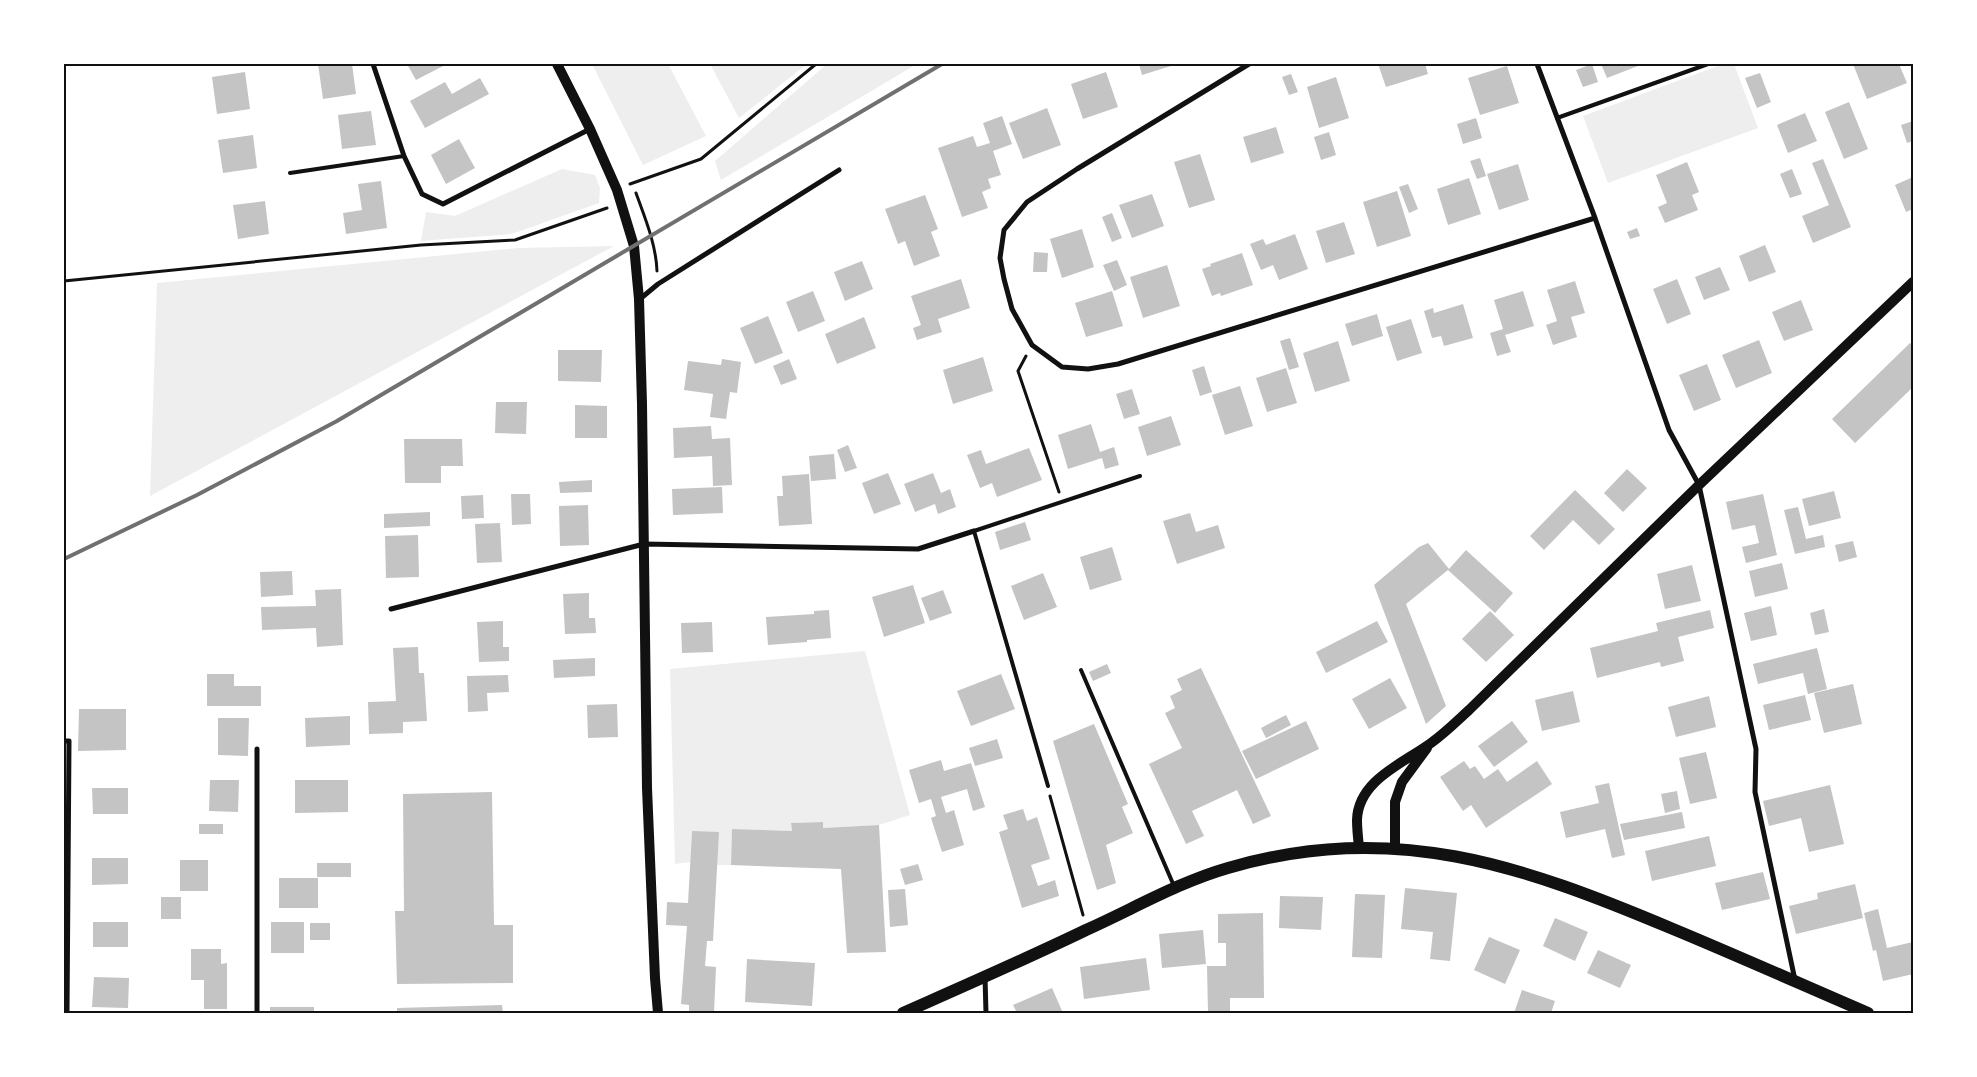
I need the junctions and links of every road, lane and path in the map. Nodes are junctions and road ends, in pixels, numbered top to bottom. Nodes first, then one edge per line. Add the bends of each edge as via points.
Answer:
1 (373, 64) edge
2 (557, 64) edge
3 (816, 64) edge
4 (1249, 64) edge
5 (1537, 64) edge
6 (1708, 64) edge
7 (1557, 118) junction
8 (590, 129) junction
9 (404, 156) junction
10 (839, 170) dead end
11 (290, 174) dead end
12 (622, 202) junction
13 (1595, 218) junction
14 (64, 280) edge
15 (1913, 282) edge
16 (658, 284) junction
17 (639, 299) junction
18 (1032, 345) junction
19 (1140, 476) dead end
20 (1699, 485) junction
21 (1062, 502) junction
22 (974, 531) junction
23 (644, 544) junction
24 (391, 609) dead end
25 (1081, 670) dead end
26 (64, 741) edge
27 (1431, 743) junction
28 (258, 749) dead end
29 (1048, 786) joint
30 (1359, 847) junction
31 (1395, 848) junction
32 (1175, 888) junction
33 (1087, 930) junction
34 (986, 976) junction
35 (1796, 981) junction
36 (67, 1013) edge
37 (257, 1013) edge
38 (660, 1013) edge
39 (903, 1013) edge
40 (986, 1013) edge
41 (1868, 1013) edge

1 - 9 street
2 - 8 main road
3 - 16 path via 701,158 632,183 657,257
4 - 18 street via 1027,202 1004,230 1000,258 1004,279 1012,309
5 - 7 street
6 - 7 lane
7 - 13 street
8 - 9 street via 443,204 422,194
8 - 12 main road
9 - 11 lane
10 - 16 street
12 - 14 path via 515,240 421,245
12 - 17 main road via 634,246
13 - 18 street via 1118,364 1088,370 1062,367
13 - 20 street via 1669,430
15 - 20 main road
16 - 17 street
17 - 23 main road
18 - 21 path via 1018,371
19 - 21 lane
20 - 27 main road via 1469,710
20 - 35 street via 1756,749 1755,792
21 - 22 lane
22 - 23 street via 918,549
22 - 29 lane
23 - 24 street
23 - 38 main road via 647,788 656,992
25 - 32 lane
26 - 36 street via 68,741
27 - 30 main road via 1396,765 1369,788 1359,807
27 - 31 main road via 1402,782 1395,802
28 - 37 street
29 - 33 path
30 - 31 main road
30 - 32 main road via 1265,858 1226,868
31 - 35 main road via 1473,858 1540,877 1613,903
32 - 33 main road
33 - 34 main road
34 - 39 main road
34 - 40 street
35 - 41 main road

